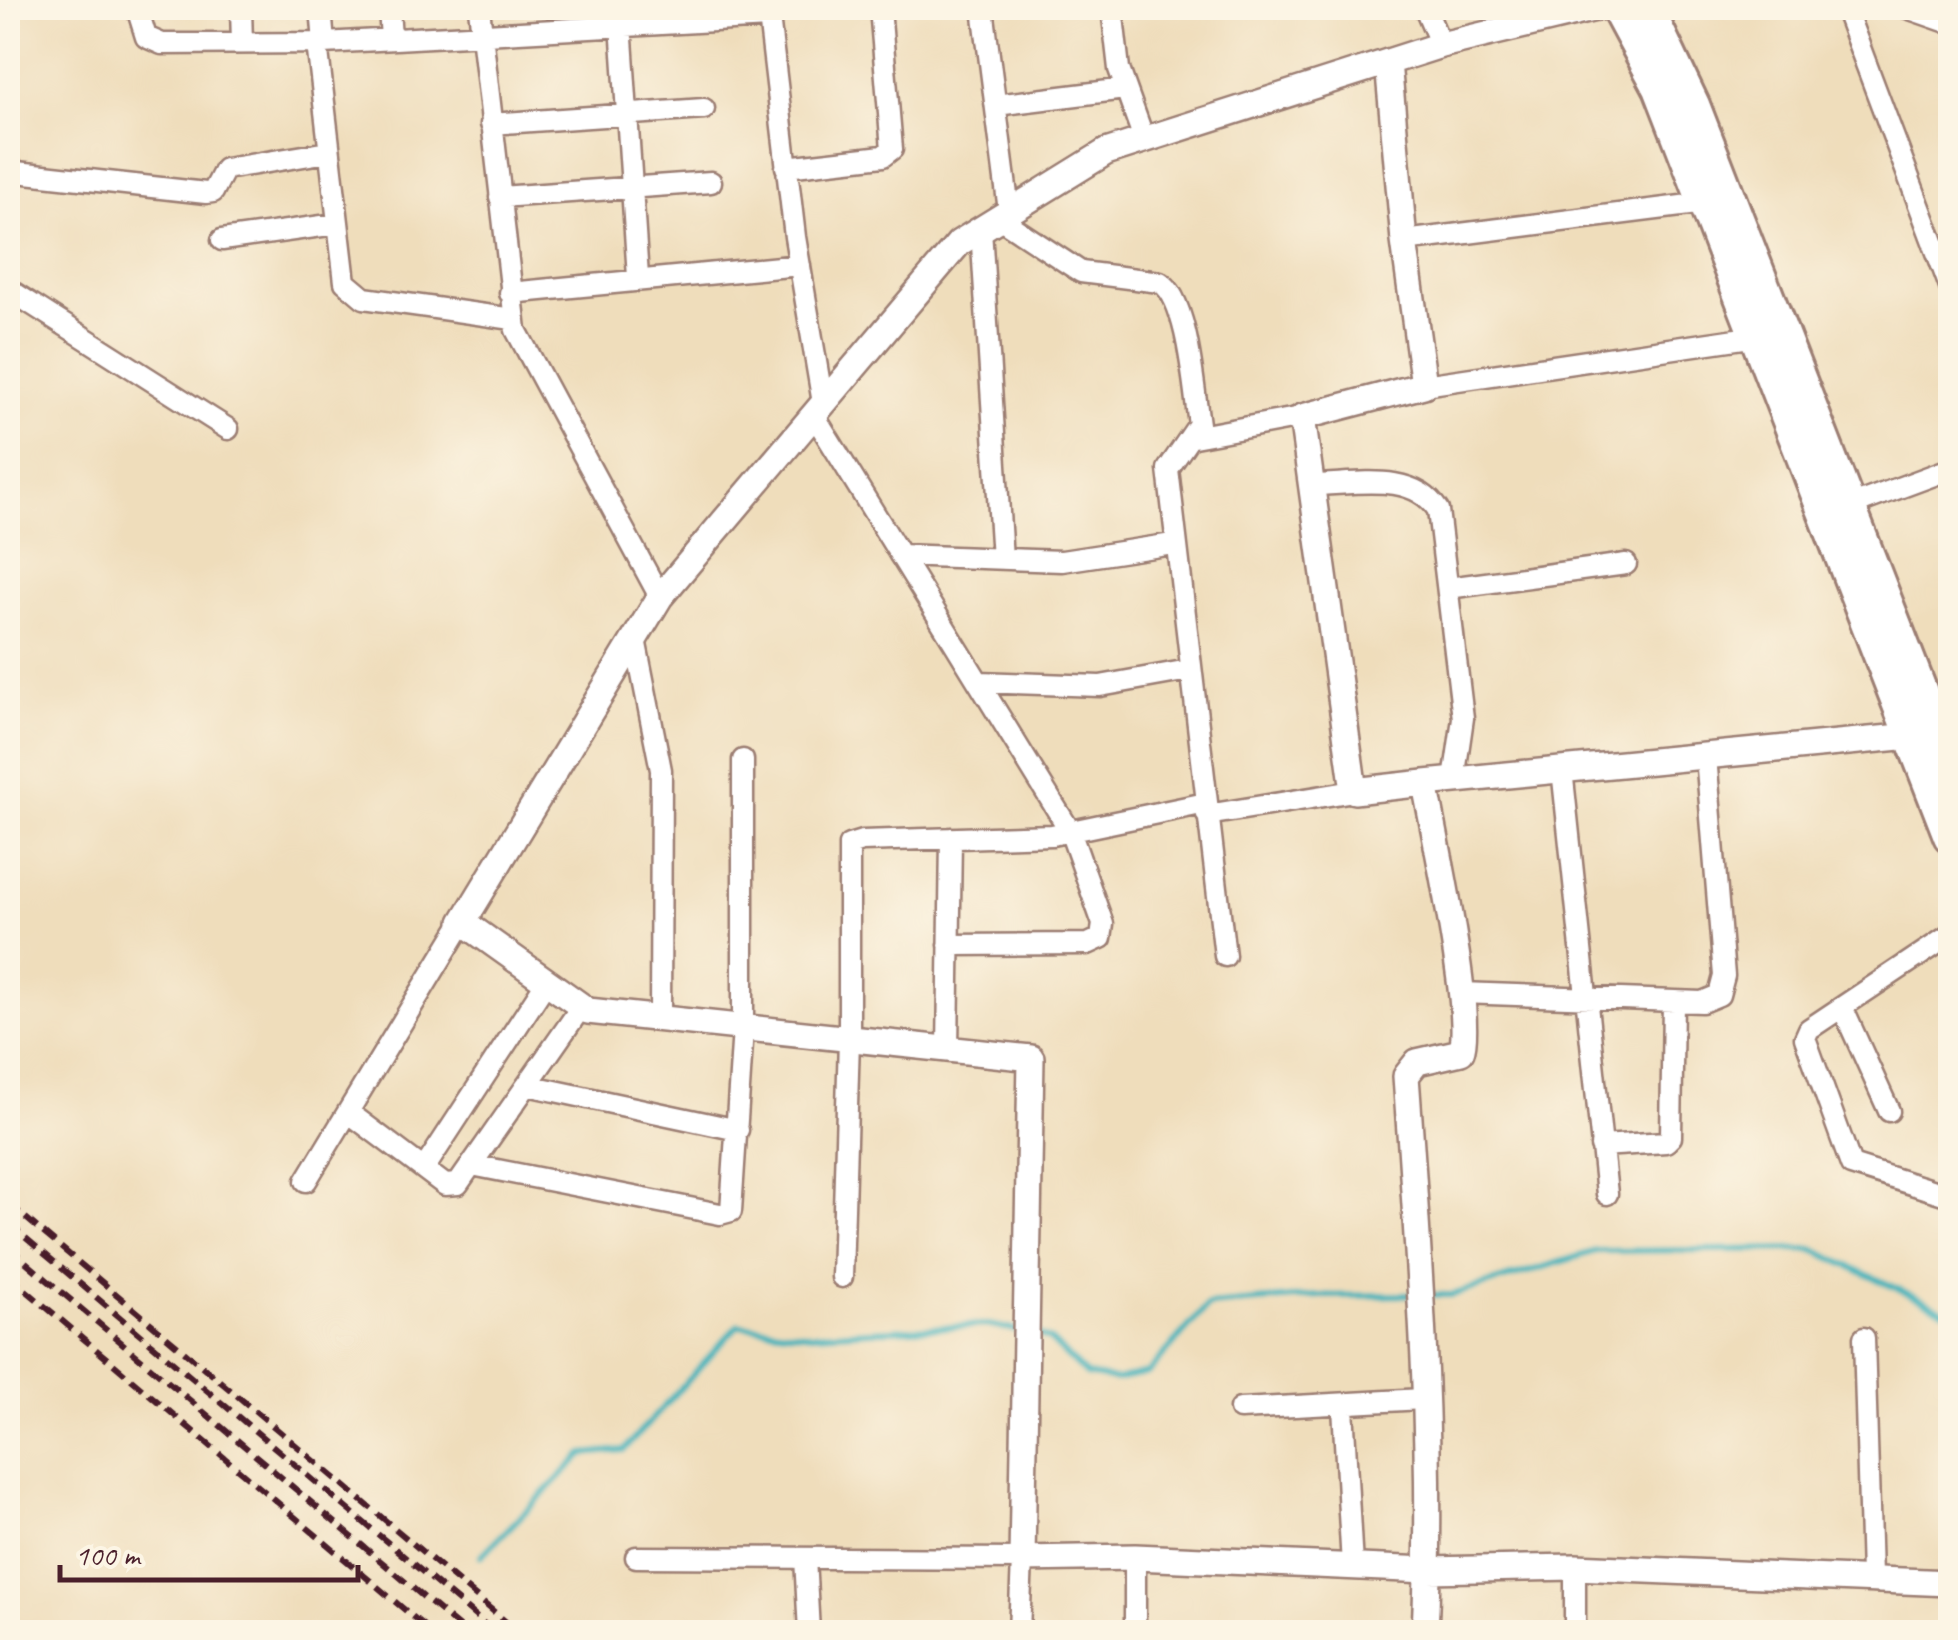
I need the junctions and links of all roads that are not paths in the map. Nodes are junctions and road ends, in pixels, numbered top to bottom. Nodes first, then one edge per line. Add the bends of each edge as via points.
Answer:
1 (137, 8) edge
2 (241, 8) edge
3 (320, 8) edge
4 (389, 8) edge
5 (479, 8) edge
6 (880, 8) edge
7 (983, 8) edge
8 (1112, 8) edge
9 (1425, 8) edge
10 (1596, 8) edge
11 (1617, 8) edge
12 (1647, 8) edge
13 (1845, 8) edge
14 (1907, 8) edge
15 (768, 13) edge
16 (1950, 23) edge
17 (621, 24) junction
18 (481, 33) junction
19 (391, 38) junction
20 (242, 43) junction
21 (320, 43) junction
22 (1441, 45) junction
23 (1388, 62) junction
24 (1126, 89) junction
25 (996, 105) junction
26 (704, 109) dead end
27 (627, 116) junction
28 (491, 124) junction
29 (1144, 139) junction
30 (328, 152) junction
31 (786, 167) junction
32 (8, 171) edge
33 (711, 182) dead end
34 (632, 190) junction
35 (500, 197) junction
36 (1705, 203) junction
37 (996, 219) junction
38 (336, 224) junction
39 (222, 240) dead end
40 (1404, 241) junction
41 (800, 266) junction
42 (638, 277) junction
43 (1950, 287) edge
44 (8, 290) edge
45 (510, 293) junction
46 (513, 318) junction
47 (1758, 336) junction
48 (1424, 385) junction
49 (818, 409) junction
50 (1302, 417) junction
51 (228, 430) dead end
52 (1194, 438) junction
53 (1950, 469) edge
54 (1311, 486) junction
55 (1850, 506) junction
56 (1173, 544) junction
57 (900, 554) junction
58 (1002, 559) junction
59 (1626, 564) dead end
60 (1448, 588) junction
61 (660, 598) junction
62 (635, 639) junction
63 (1189, 670) junction
64 (979, 682) junction
65 (1911, 736) junction
66 (1706, 756) junction
67 (743, 760) dead end
68 (1950, 767) edge
69 (1562, 770) junction
70 (1454, 780) junction
71 (1425, 783) junction
72 (1354, 791) junction
73 (1206, 809) junction
74 (1070, 832) junction
75 (1950, 836) edge
76 (951, 838) junction
77 (463, 922) junction
78 (1950, 936) edge
79 (949, 945) junction
80 (1225, 956) dead end
81 (547, 982) junction
82 (1461, 993) junction
83 (1586, 1000) junction
84 (1673, 1002) junction
85 (582, 1006) junction
86 (1842, 1007) junction
87 (660, 1019) junction
88 (743, 1028) junction
89 (849, 1039) junction
90 (948, 1050) junction
91 (527, 1086) junction
92 (1889, 1111) dead end
93 (348, 1112) junction
94 (738, 1130) junction
95 (1602, 1146) junction
96 (472, 1165) junction
97 (424, 1170) junction
98 (306, 1180) dead end
99 (1607, 1194) dead end
100 (1950, 1196) edge
101 (842, 1277) dead end
102 (1864, 1338) dead end
103 (1423, 1399) junction
104 (1343, 1407) junction
105 (1240, 1409) dead end
106 (636, 1557) dead end
107 (1135, 1557) junction
108 (805, 1558) junction
109 (1022, 1559) junction
110 (1352, 1566) junction
111 (1575, 1567) junction
112 (1428, 1570) junction
113 (1871, 1576) junction
114 (1950, 1583) edge
115 (809, 1632) edge
116 (1018, 1632) edge
117 (1135, 1632) edge
118 (1425, 1632) edge
119 (1576, 1632) edge

1 - 20 street via 155,43
2 - 20 street
3 - 21 street
4 - 19 street
5 - 18 street
6 - 31 street via 892,150
7 - 25 street
8 - 24 street
9 - 22 street
10 - 22 street
11 - 36 main road via 1656,78
12 - 55 main road via 1693,105
13 - 43 street
14 - 16 street
15 - 17 street
15 - 31 street
17 - 18 street
17 - 27 street
18 - 19 street
18 - 28 street
19 - 21 street
20 - 21 street
21 - 30 street
22 - 23 street
23 - 29 street
23 - 40 street
24 - 25 street
24 - 29 street
25 - 37 street
26 - 27 street
27 - 28 street
27 - 34 street
28 - 35 street
29 - 37 street via 1106,152
30 - 32 street via 226,169 206,193
30 - 38 street
31 - 41 street
33 - 34 street
34 - 35 street
34 - 42 street
35 - 45 street
36 - 40 street
36 - 47 main road
37 - 49 street via 959,243
37 - 52 street via 1081,272 1168,287 1178,306 1199,424
37 - 58 street
38 - 39 street
38 - 46 street via 342,270 353,292
40 - 48 street
41 - 42 street
41 - 49 street
42 - 45 street
44 - 51 street
45 - 46 street
46 - 61 street
47 - 48 street
47 - 65 main road
48 - 50 street
49 - 57 street
49 - 61 street
50 - 52 street
50 - 54 street
52 - 56 street via 1169,462
53 - 55 street
54 - 60 street via 1418,488 1438,510
54 - 72 street
55 - 68 main road
56 - 58 street via 1062,561
56 - 63 street
57 - 58 street
57 - 64 street
59 - 60 street
60 - 70 street via 1463,718
61 - 62 street
62 - 77 street
62 - 87 street via 661,770
63 - 64 street via 1100,686
63 - 73 street
64 - 74 street
65 - 66 street
65 - 75 main road
66 - 69 street
66 - 84 street via 1723,986 1711,1000
67 - 88 street
69 - 70 street
69 - 83 street
70 - 71 street
71 - 72 street
71 - 82 street
72 - 73 street
73 - 74 street
73 - 80 street
74 - 76 street
74 - 79 street via 1103,924 1101,938 1088,944
76 - 79 street
76 - 89 street via 848,845
77 - 81 street
77 - 93 street
78 - 86 street
79 - 90 street
81 - 85 street
81 - 97 street
82 - 83 street
82 - 103 street via 1461,1052 1417,1062 1406,1076
83 - 84 street
83 - 95 street
84 - 95 street via 1671,1137
85 - 87 street
85 - 91 street
86 - 92 street
86 - 100 street via 1805,1038 1847,1161
87 - 88 street
88 - 89 street
88 - 94 street
89 - 90 street
89 - 101 street
90 - 109 street via 1031,1058
91 - 94 street
91 - 96 street
93 - 97 street
93 - 98 street
94 - 96 street via 734,1205 720,1214
95 - 99 street
96 - 97 street via 451,1185
102 - 113 street
103 - 104 street
103 - 112 street
104 - 105 street
104 - 110 street
106 - 108 street
107 - 109 street
107 - 110 street
107 - 117 street
108 - 109 street
108 - 115 street
109 - 116 street
110 - 112 street
111 - 112 street
111 - 113 street
111 - 119 street
112 - 118 street
113 - 114 street

